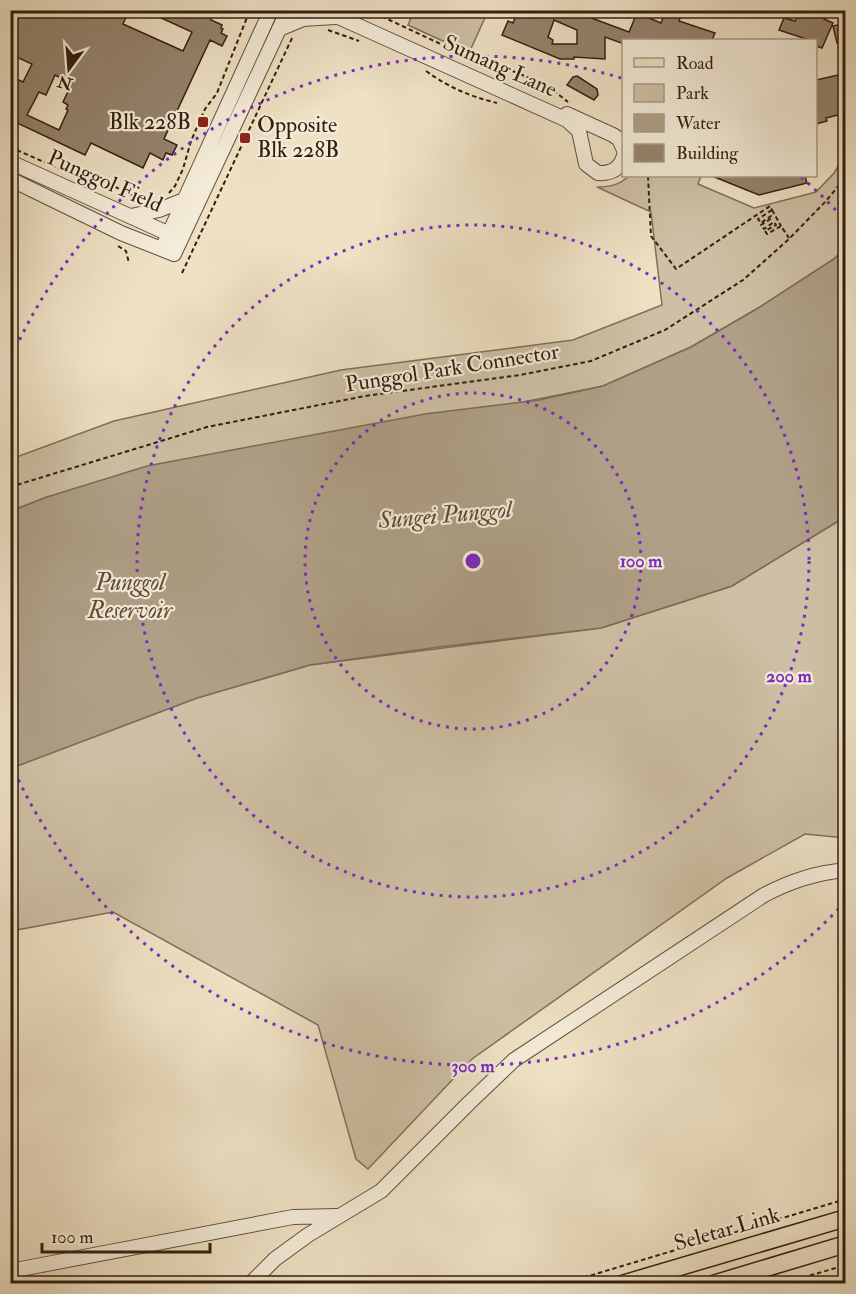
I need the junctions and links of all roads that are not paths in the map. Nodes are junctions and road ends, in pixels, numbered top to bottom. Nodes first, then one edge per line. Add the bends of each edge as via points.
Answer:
1 (271, 10) edge
2 (288, 10) edge
3 (323, 10) edge
4 (340, 14) edge
5 (264, 17) edge
6 (279, 29) junction
7 (622, 146) edge
8 (622, 159) edge
9 (10, 162) edge
10 (10, 179) edge
11 (184, 200) junction
12 (131, 216) junction
13 (175, 236) junction
14 (846, 870) edge
15 (339, 1216) junction
16 (846, 1218) edge
17 (846, 1244) edge
18 (10, 1271) edge
19 (250, 1284) edge
20 (622, 1284) edge
21 (713, 1284) edge

1 - 5 street
2 - 6 street
3 - 4 street, Sumang Lane
4 - 6 street via 303,19
4 - 7 street, Sumang Lane via 613,135
4 - 8 street, Sumang Lane via 567,120 579,131 584,158 592,170 613,171
5 - 11 street
6 - 13 street
9 - 12 street, Punggol Field
10 - 13 street, Punggol Field via 168,252
11 - 12 street
11 - 13 street
12 - 13 street, Punggol Field
14 - 15 street via 811,875 764,895 514,1060 381,1191
15 - 18 street via 293,1217
15 - 19 street via 275,1259
16 - 20 main road, Seletar Link
17 - 21 main road

